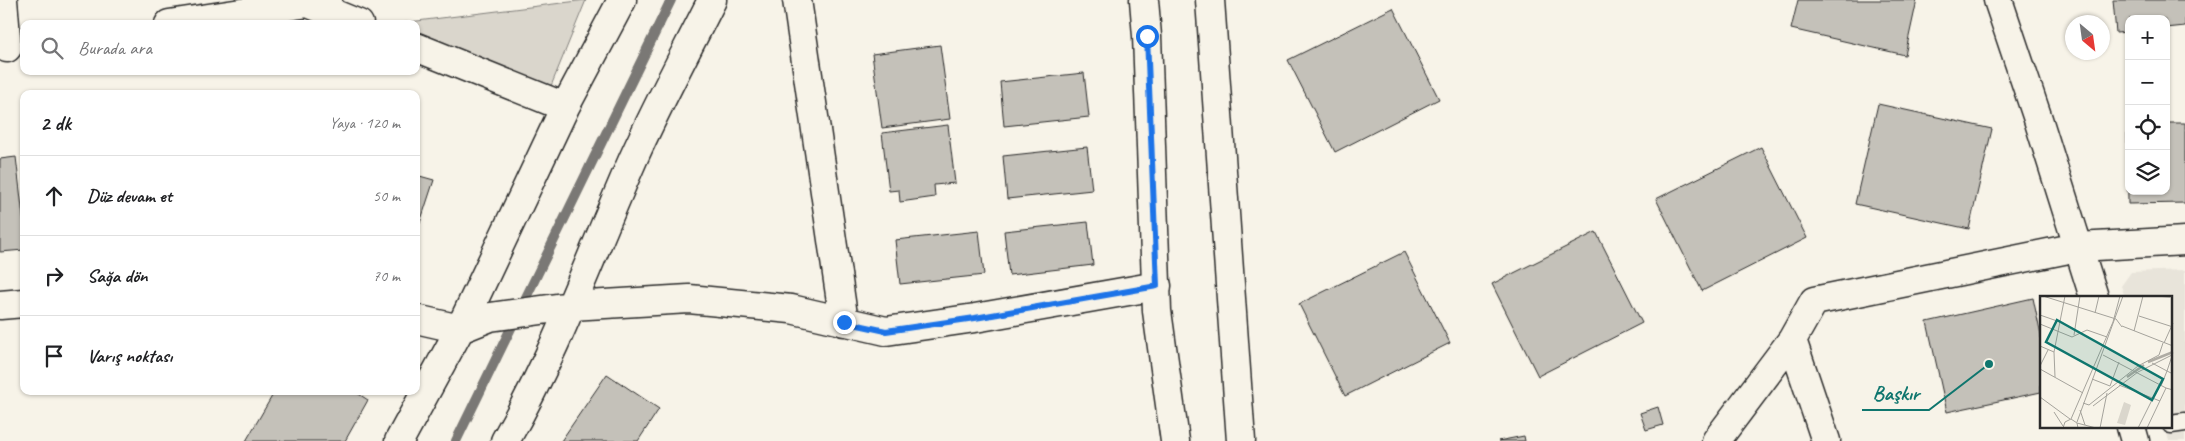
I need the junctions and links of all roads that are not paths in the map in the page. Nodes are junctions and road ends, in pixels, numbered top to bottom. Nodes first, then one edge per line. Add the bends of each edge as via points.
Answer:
1 (4, 0) edge
2 (622, 0) edge
3 (712, 0) edge
4 (797, 0) edge
5 (1144, 0) edge
6 (1210, 0) edge
7 (1998, 0) edge
8 (318, 2) edge
9 (196, 20) edge
10 (352, 20) edge
11 (10, 48) edge
12 (420, 49) edge
13 (565, 106) junction
14 (2185, 241) edge
15 (2078, 247) junction
16 (1157, 286) junction
17 (2094, 296) edge
18 (20, 303) edge
19 (0, 305) edge
20 (571, 306) junction
21 (420, 320) edge
22 (844, 322) junction
23 (460, 329) junction
24 (1792, 340) junction
25 (2185, 422) edge
26 (2172, 424) edge
27 (2131, 428) edge
28 (399, 441) edge
29 (505, 441) edge
30 (1175, 441) edge
31 (1241, 441) edge
32 (1716, 441) edge
33 (1826, 441) edge
34 (2135, 441) edge

1 - 11 street
2 - 13 street
3 - 20 street via 635,155
4 - 22 street
5 - 16 street
6 - 31 street
7 - 15 street
8 - 9 street
8 - 10 street
12 - 13 street
13 - 23 street
14 - 15 street
15 - 17 street
15 - 24 street via 1814,300
16 - 22 street via 886,331
16 - 30 street via 1157,311
18 - 19 street
20 - 22 street via 688,300 791,309
20 - 23 street via 490,317
20 - 29 street
21 - 23 street
23 - 28 street
24 - 32 street
24 - 33 street
25 - 26 lane
27 - 34 street

